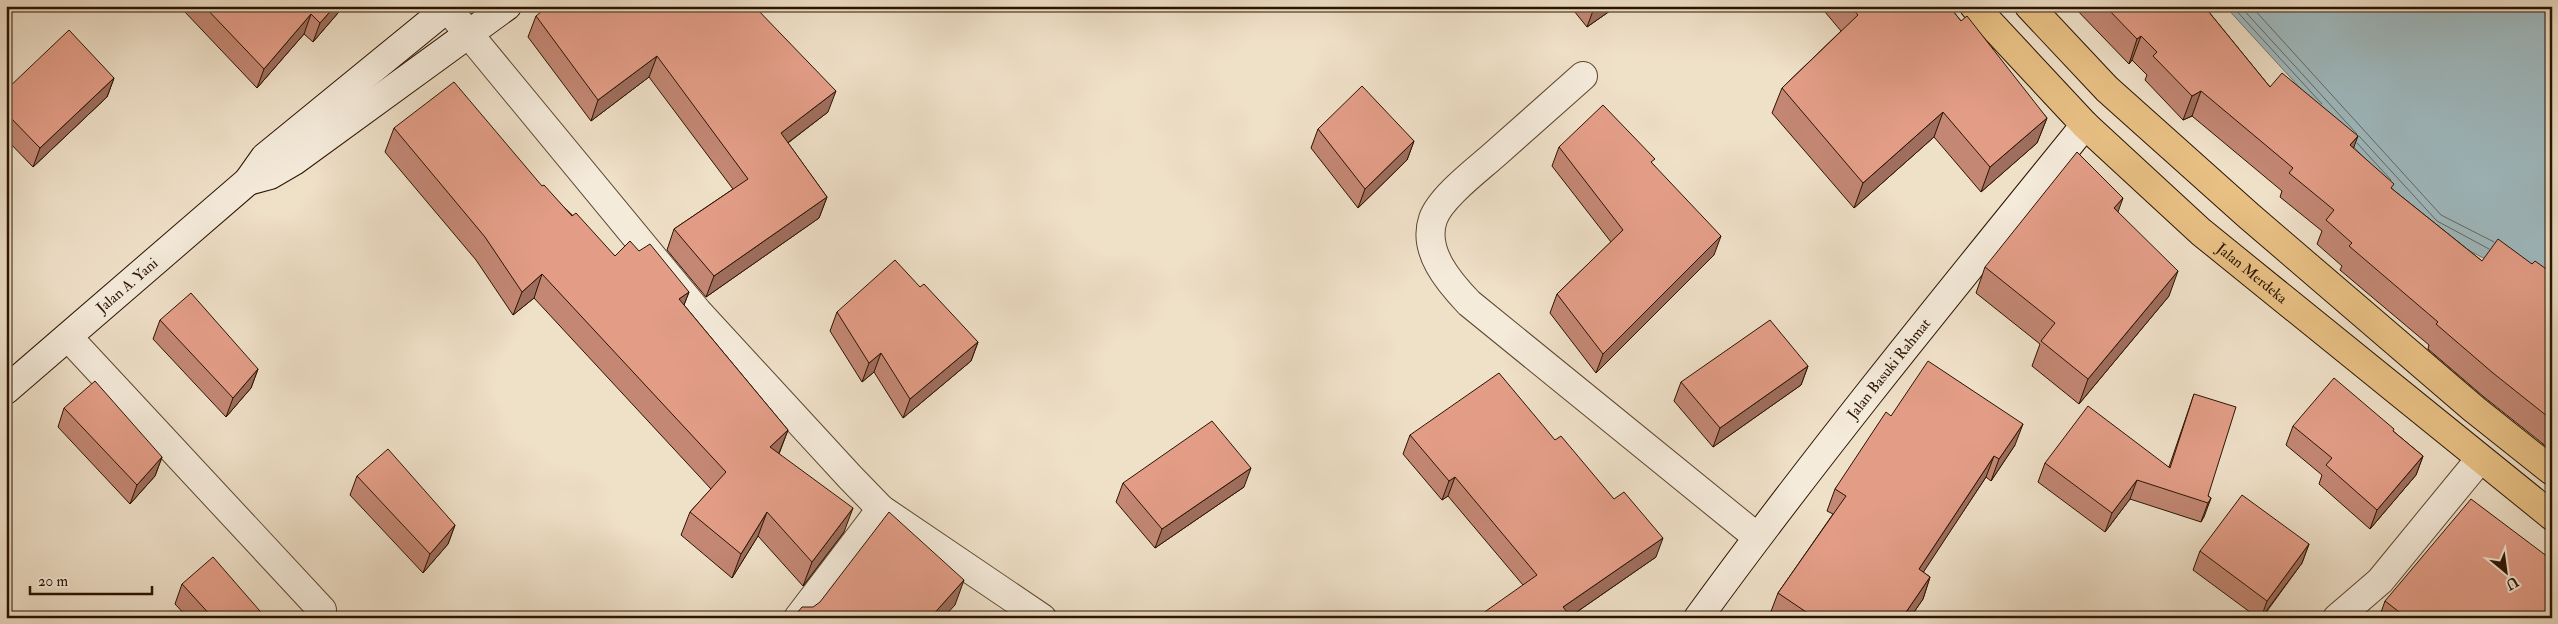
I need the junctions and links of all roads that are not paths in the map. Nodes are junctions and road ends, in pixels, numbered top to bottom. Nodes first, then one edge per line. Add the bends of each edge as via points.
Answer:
1 (507, 6) edge
2 (1974, 6) edge
3 (2028, 6) edge
4 (449, 7) edge
5 (469, 36) junction
6 (1583, 76) dead end
7 (2084, 125) junction
8 (248, 181) junction
9 (68, 337) junction
10 (6, 390) edge
11 (2480, 459) junction
12 (2552, 471) edge
13 (881, 508) junction
14 (2552, 516) edge
15 (1757, 537) junction
16 (322, 610) dead end
17 (798, 618) edge
18 (1042, 618) edge
19 (1698, 618) edge
20 (2337, 618) edge

1 - 5 street, Jalan A. Yani
2 - 7 main road, Jalan Merdeka
3 - 12 main road via 2107,89 2249,216 2474,409
4 - 5 street
4 - 8 street, Jalan A. Yani via 265,157
5 - 8 street, Jalan A. Yani via 294,161 270,175
5 - 13 street via 698,312
6 - 15 street via 1454,190 1433,218 1433,251 1469,303
7 - 11 main road, Jalan Merdeka via 2201,232
7 - 15 street, Jalan Basuki Rahmat
8 - 9 street, Jalan A. Yani
9 - 10 street, Jalan A. Yani
9 - 16 street
11 - 14 main road, Jalan Merdeka
11 - 20 street via 2380,581
13 - 17 street
13 - 18 street
15 - 19 street, Jalan Basuki Rahmat

